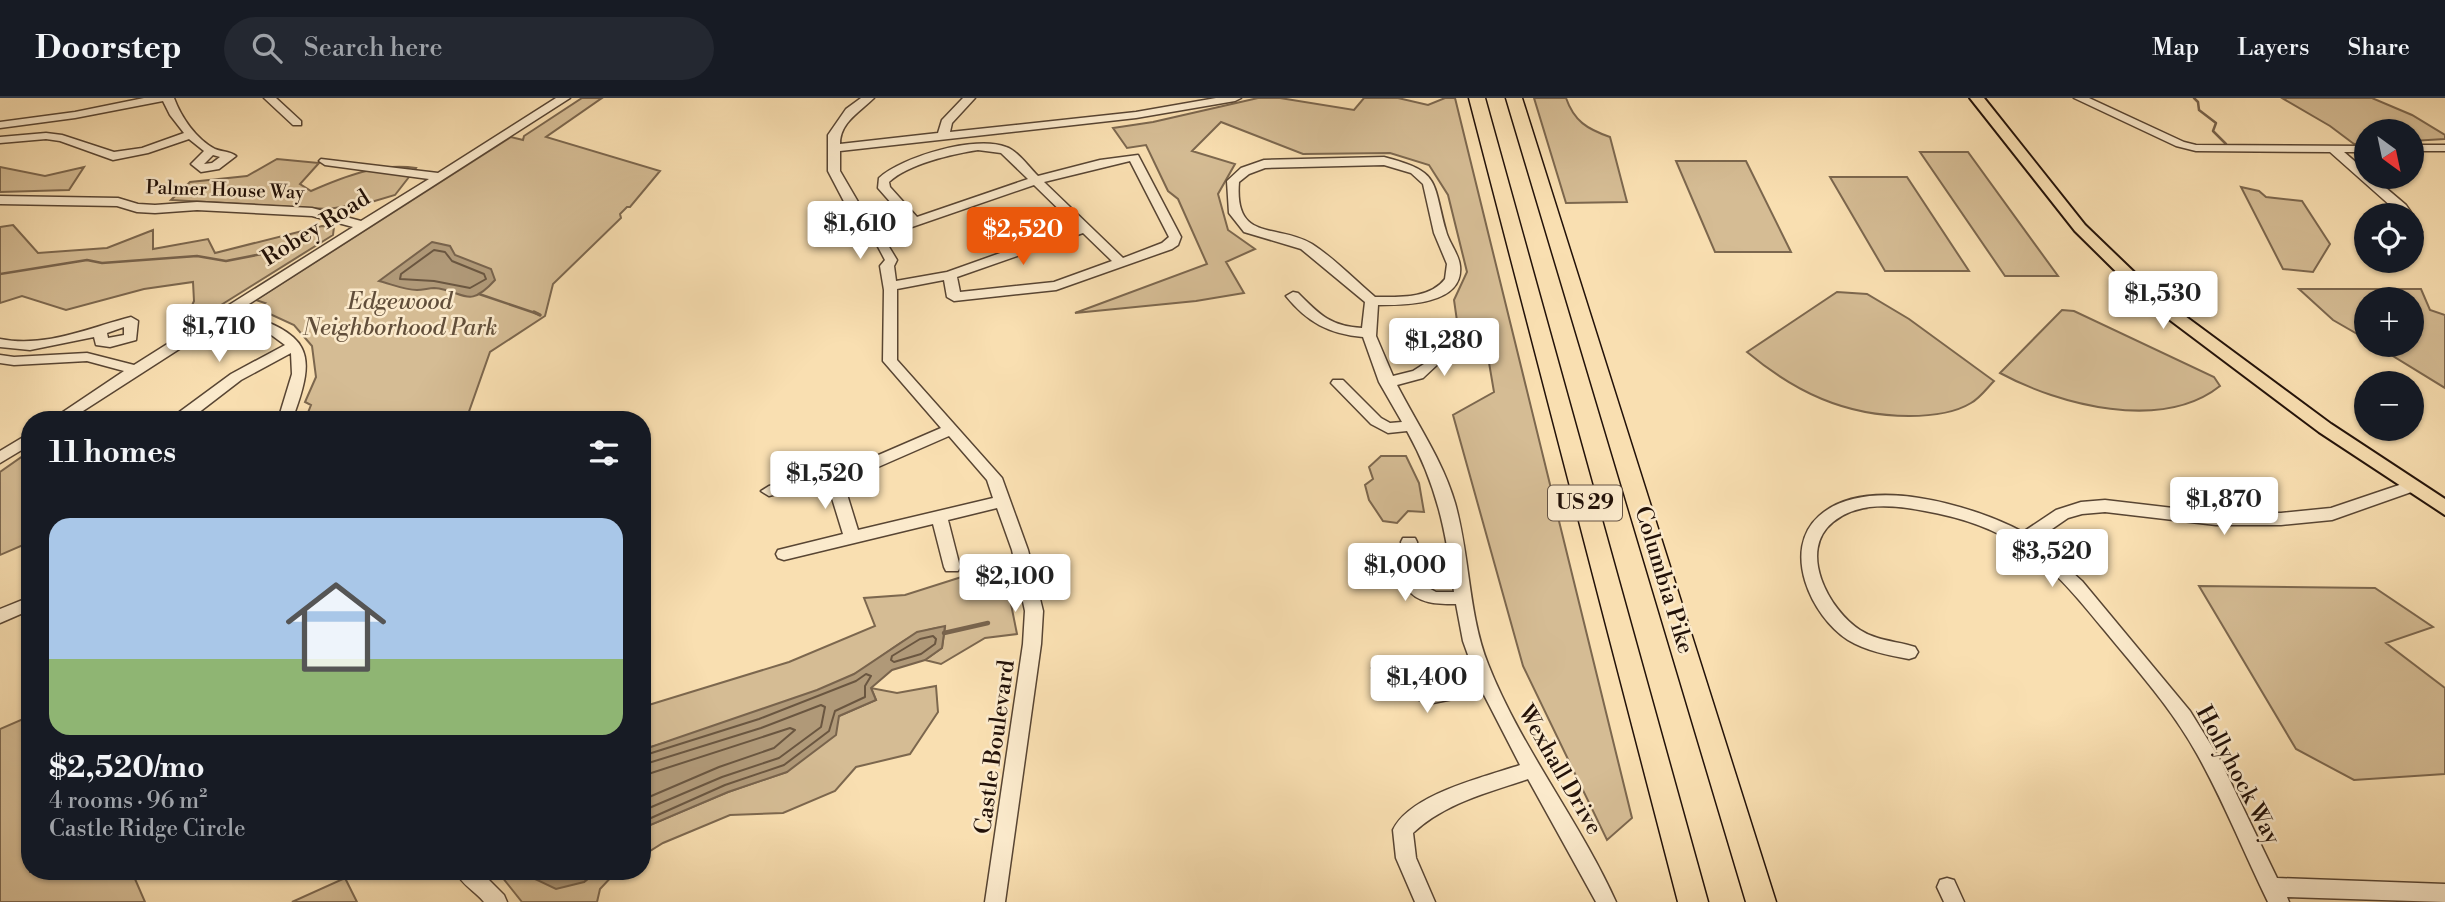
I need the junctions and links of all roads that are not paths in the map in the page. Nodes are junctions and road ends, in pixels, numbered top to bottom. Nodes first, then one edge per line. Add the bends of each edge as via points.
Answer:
1 (85, 98) edge
2 (161, 98) edge
3 (168, 98) edge
4 (270, 98) edge
5 (564, 98) edge
6 (969, 98) edge
7 (1235, 98) edge
8 (1514, 98) edge
9 (1977, 98) edge
10 (2080, 98) edge
11 (865, 100) edge
12 (1477, 100) edge
13 (79, 114) junction
14 (297, 123) dead end
15 (0, 125) edge
16 (944, 134) junction
17 (190, 135) junction
18 (0, 139) edge
19 (835, 148) junction
20 (2424, 148) edge
21 (2445, 148) edge
22 (2333, 149) junction
23 (2354, 149) edge
24 (211, 151) dead end
25 (325, 161) dead end
26 (441, 177) junction
27 (1035, 180) junction
28 (0, 200) edge
29 (2396, 203) edge
30 (916, 223) junction
31 (364, 226) junction
32 (1084, 228) junction
33 (873, 236) junction
34 (1121, 263) junction
35 (950, 275) junction
36 (892, 286) junction
37 (1293, 296) dead end
38 (1372, 302) junction
39 (226, 312) junction
40 (100, 329) dead end
41 (1369, 333) junction
42 (0, 343) edge
43 (294, 346) junction
44 (1409, 347) dead end
45 (0, 359) edge
46 (136, 370) junction
47 (1386, 382) junction
48 (1338, 383) dead end
49 (72, 411) edge
50 (192, 411) edge
51 (288, 411) edge
52 (1411, 426) junction
53 (952, 429) junction
54 (21, 444) edge
55 (0, 458) edge
56 (833, 475) junction
57 (2411, 486) junction
58 (769, 491) dead end
59 (1002, 501) junction
60 (2445, 508) edge
61 (939, 516) junction
62 (852, 537) junction
63 (2024, 540) junction
64 (1409, 542) dead end
65 (783, 554) dead end
66 (952, 567) dead end
67 (1463, 598) junction
68 (21, 607) edge
69 (0, 616) edge
70 (1909, 652) dead end
71 (1381, 668) dead end
72 (1488, 685) junction
73 (1531, 770) junction
74 (477, 880) edge
75 (2445, 893) edge
76 (2275, 895) edge
77 (497, 902) edge
78 (995, 902) edge
79 (1424, 902) edge
80 (1606, 902) edge
81 (1693, 902) edge
82 (1760, 902) edge

1 - 13 street
2 - 13 street
3 - 17 street via 174,118
4 - 14 street
5 - 26 street, Robey Road
6 - 16 street via 946,122
7 - 16 street via 1136,115
8 - 82 highway, Columbia Pike / US 29
9 - 57 main road via 2080,228 2137,285 2245,371
10 - 22 street via 2196,148
11 - 19 street
12 - 81 highway, US 29
13 - 15 street
16 - 19 street
17 - 18 street via 144,152 113,156 62,138
17 - 24 street
19 - 33 street, Castle Boulevard via 834,171
20 - 21 street
22 - 23 street
22 - 29 street
25 - 26 street
26 - 31 street, Robey Road
27 - 30 street
27 - 30 street via 1005,150 988,147 894,171 883,181 884,188
27 - 32 street
27 - 34 street via 1092,163 1134,157 1175,237 1167,246
28 - 31 street, Palmer House Way via 312,212
30 - 33 street
31 - 39 street, Robey Road
32 - 34 street
32 - 35 street
33 - 36 street, Castle Boulevard via 870,244 881,264 887,266
34 - 35 street via 1056,286 954,296
35 - 36 street
36 - 53 street, Castle Boulevard via 890,361
37 - 41 street via 1334,331
38 - 38 street via 1426,298 1451,281 1454,268 1441,235 1432,186 1424,176 1412,167 1384,161 1264,164 1233,181 1235,213 1248,229 1306,246
38 - 41 street, Wexhall Drive
39 - 43 street via 281,332
39 - 46 street, Robey Road
40 - 42 street via 34,346
41 - 47 street, Wexhall Drive
43 - 50 street via 228,379
43 - 51 street via 301,359 301,376
44 - 47 street via 1432,363 1430,368
45 - 46 street via 87,357
46 - 49 street, Robey Road
47 - 52 street, Wexhall Drive
48 - 52 street via 1376,421 1388,428
52 - 67 street, Wexhall Drive via 1440,482
53 - 56 street via 892,457
53 - 59 street, Castle Boulevard via 994,478
54 - 55 street
56 - 58 street
56 - 62 street
57 - 60 main road
57 - 63 street via 2332,514 2281,519 2216,519 2105,506 2081,508 2062,514
59 - 61 street
59 - 78 street, Castle Boulevard via 1020,550 1034,611
61 - 62 street
61 - 66 street
62 - 65 street
63 - 70 street, Hollyhock Way via 1964,514 1902,501 1862,502 1833,512 1814,531 1809,555 1813,580 1826,605 1847,630 1878,646
63 - 76 street, Hollyhock Way via 2076,586 2185,716
64 - 67 street via 1415,587 1434,598
67 - 72 street, Wexhall Drive
68 - 69 street
71 - 72 street via 1413,692 1433,696
72 - 73 street, Wexhall Drive
73 - 79 street via 1442,801 1416,815 1403,830 1406,858
73 - 80 street, Wexhall Drive via 1589,864
74 - 77 street
75 - 76 street

